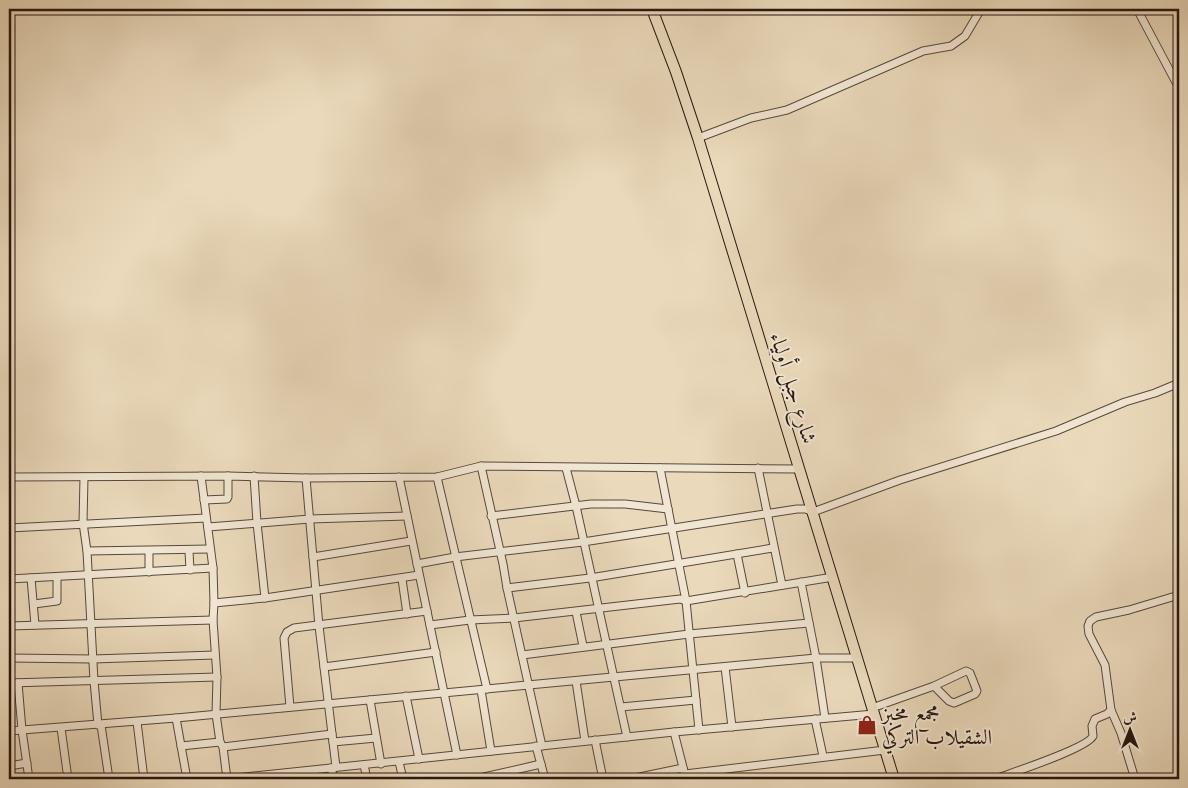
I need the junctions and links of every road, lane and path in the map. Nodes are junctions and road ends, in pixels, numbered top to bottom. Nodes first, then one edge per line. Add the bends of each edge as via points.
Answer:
1 (652, 9) edge
2 (981, 9) edge
3 (1137, 9) edge
4 (1179, 88) edge
5 (698, 138) junction
6 (1179, 383) edge
7 (481, 466) junction
8 (566, 468) junction
9 (660, 468) junction
10 (758, 468) junction
11 (798, 469) junction
12 (202, 476) junction
13 (228, 476) junction
14 (254, 476) junction
15 (9, 477) edge
16 (84, 477) junction
17 (399, 477) junction
18 (437, 477) junction
19 (306, 478) junction
20 (204, 500) junction
21 (576, 506) junction
22 (668, 509) junction
23 (813, 512) junction
24 (766, 514) junction
25 (406, 516) junction
26 (491, 516) junction
27 (206, 518) junction
28 (310, 519) junction
29 (83, 523) junction
30 (257, 523) junction
31 (208, 527) junction
32 (9, 528) edge
33 (672, 528) junction
34 (412, 541) junction
35 (583, 542) junction
36 (773, 548) junction
37 (149, 550) junction
38 (189, 550) junction
39 (210, 550) junction
40 (500, 550) junction
41 (87, 551) junction
42 (737, 554) junction
43 (455, 556) junction
44 (313, 557) junction
45 (417, 564) junction
46 (679, 564) junction
47 (212, 568) junction
48 (190, 570) junction
49 (149, 572) junction
50 (419, 575) junction
51 (87, 576) junction
52 (56, 577) junction
53 (31, 578) junction
54 (402, 578) junction
55 (590, 578) junction
56 (833, 578) junction
57 (9, 579) edge
58 (801, 582) junction
59 (782, 585) junction
60 (507, 588) junction
61 (316, 591) junction
62 (745, 593) junction
63 (1179, 595) edge
64 (265, 598) junction
65 (686, 601) junction
66 (214, 603) junction
67 (34, 604) junction
68 (598, 609) junction
69 (427, 611) junction
70 (576, 612) junction
71 (407, 614) junction
72 (514, 618) junction
73 (213, 620) junction
74 (470, 620) junction
75 (809, 623) junction
76 (91, 624) junction
77 (35, 625) junction
78 (430, 625) junction
79 (9, 626) edge
80 (319, 626) junction
81 (689, 634) junction
82 (606, 643) junction
83 (583, 646) junction
84 (436, 652) junction
85 (215, 655) junction
86 (522, 655) junction
87 (9, 658) edge
88 (816, 658) junction
89 (857, 658) junction
90 (93, 659) junction
91 (324, 667) junction
92 (725, 667) junction
93 (693, 670) junction
94 (216, 677) junction
95 (614, 677) junction
96 (94, 681) junction
97 (576, 681) junction
98 (9, 683) edge
99 (18, 683) junction
100 (530, 685) junction
101 (934, 686) junction
102 (484, 690) junction
103 (444, 693) junction
104 (406, 696) junction
105 (370, 700) junction
106 (696, 700) junction
107 (329, 704) junction
108 (290, 707) junction
109 (621, 707) junction
110 (1111, 710) junction
111 (873, 711) junction
112 (216, 714) junction
113 (176, 718) junction
114 (824, 718) junction
115 (815, 719) junction
116 (137, 722) junction
117 (100, 725) junction
118 (732, 727) junction
119 (61, 728) junction
120 (9, 730) edge
121 (22, 730) junction
122 (699, 730) junction
123 (674, 732) junction
124 (332, 734) junction
125 (627, 737) junction
126 (376, 738) junction
127 (595, 740) junction
128 (585, 741) junction
129 (333, 742) junction
130 (221, 745) junction
131 (181, 746) junction
132 (539, 746) junction
133 (885, 750) junction
134 (491, 751) junction
135 (457, 755) junction
136 (823, 756) junction
137 (418, 759) junction
138 (399, 762) junction
139 (27, 763) junction
140 (381, 764) junction
141 (541, 764) junction
142 (364, 765) junction
143 (9, 766) edge
144 (333, 768) junction
145 (685, 774) edge
146 (298, 776) edge
147 (264, 777) edge
148 (29, 779) edge
149 (68, 779) edge
150 (109, 779) edge
151 (144, 779) edge
152 (187, 779) edge
153 (226, 779) edge
154 (334, 779) edge
155 (367, 779) edge
156 (403, 779) edge
157 (475, 779) edge
158 (545, 779) edge
159 (603, 779) edge
160 (630, 779) edge
161 (894, 779) edge
162 (995, 779) edge
163 (1135, 779) edge

1 - 5 highway, شارع جبل أولياء
2 - 5 street via 964,36 951,46 914,54 787,110 751,118
3 - 4 street
5 - 11 highway, شارع جبل أولياء
6 - 23 street via 1056,431 900,480
7 - 8 street
7 - 18 street
7 - 26 street
8 - 9 street
8 - 21 street
9 - 10 street
9 - 22 street
10 - 11 street
10 - 24 street
11 - 23 highway, شارع جبل أولياء
12 - 13 street
12 - 16 street
12 - 20 street
13 - 14 street
13 - 20 street via 227,499
14 - 19 street
14 - 30 street
15 - 16 street
16 - 29 street
17 - 18 street
17 - 19 street
17 - 25 street
18 - 43 street
19 - 28 street
20 - 27 street
21 - 22 street via 625,504
21 - 26 street
21 - 35 street
22 - 33 street
23 - 24 street via 797,509
23 - 56 highway, شارع جبل أولياء
24 - 33 street
24 - 36 street
25 - 28 street
25 - 34 street
26 - 40 street
27 - 29 street
27 - 31 street
28 - 30 street
28 - 44 street
29 - 32 street
29 - 41 street
30 - 31 street
30 - 64 street
31 - 39 street
33 - 35 street
33 - 46 street
34 - 44 street
34 - 45 street
35 - 40 street
35 - 55 street
36 - 42 street
36 - 59 street
37 - 38 street
37 - 41 street
37 - 49 street
38 - 39 street
38 - 48 street
39 - 47 street
40 - 43 street
40 - 60 street
41 - 51 street
42 - 46 street
42 - 62 street
43 - 45 street
43 - 74 street
44 - 61 street
45 - 50 street
46 - 55 street
46 - 65 street
47 - 48 street
47 - 66 street
48 - 49 street
49 - 51 street
50 - 54 street
50 - 69 street
51 - 52 street
51 - 76 street
52 - 53 street
52 - 67 street via 58,601
53 - 57 street
53 - 67 street
54 - 61 street
54 - 71 street
55 - 60 street
55 - 68 street
56 - 58 street
56 - 89 highway, شارع جبل أولياء
58 - 59 street
58 - 75 street
59 - 62 street
60 - 72 street
61 - 64 street
61 - 80 street
62 - 65 street
63 - 110 street via 1090,621 1089,634 1107,672
64 - 66 street
65 - 68 street via 680,599
65 - 81 street
66 - 73 street
67 - 77 street
68 - 70 street
68 - 82 street
69 - 71 street
69 - 78 street
70 - 72 street
70 - 83 street
71 - 80 street
72 - 74 street
72 - 86 street
73 - 76 street
73 - 85 street
74 - 78 street
74 - 102 street
75 - 81 street
75 - 88 street
76 - 77 street
76 - 90 street
77 - 79 street
78 - 84 street
80 - 91 street
80 - 108 street via 294,628 284,638
81 - 82 street
81 - 93 street
82 - 83 street
82 - 95 street
83 - 86 street
84 - 91 street
84 - 103 street
85 - 90 street
85 - 94 street
86 - 100 street
87 - 90 street
88 - 89 street
88 - 92 street
88 - 114 street
89 - 111 highway, شارع جبل أولياء
90 - 96 street
91 - 107 street
92 - 93 street
92 - 118 street
93 - 95 street
93 - 106 street
94 - 96 street
94 - 112 street
95 - 97 street
95 - 109 street
96 - 99 street
96 - 117 street
97 - 100 street
97 - 128 street
98 - 99 street
99 - 121 street
100 - 102 street
100 - 132 street
101 - 101 street via 966,671 970,673 977,691 954,703
101 - 111 street
102 - 103 street
102 - 134 street
103 - 104 street
103 - 135 street
104 - 105 street
104 - 137 street
105 - 107 street
105 - 126 street
106 - 109 street
106 - 122 street
107 - 108 street
107 - 124 street
108 - 112 street
109 - 125 street
110 - 162 street via 1094,718 1093,736 1088,742
110 - 163 street
111 - 114 street
111 - 133 highway, شارع جبل أولياء
112 - 113 street
112 - 130 street
113 - 116 street
113 - 131 street
114 - 115 street
115 - 118 street
115 - 136 street
116 - 117 street
116 - 151 street
117 - 119 street
117 - 150 street
118 - 122 street
119 - 121 street
119 - 149 street
120 - 121 street
121 - 139 street
122 - 123 street
123 - 125 street
123 - 145 street
124 - 129 street
124 - 130 street
125 - 127 street
126 - 129 street
126 - 140 street
127 - 128 street
127 - 159 street
128 - 132 street
129 - 144 street
130 - 131 street
130 - 153 street
131 - 152 street
132 - 134 street
132 - 141 street
133 - 136 street
133 - 161 highway, شارع جبل أولياء
134 - 135 street
135 - 137 street
136 - 145 street
137 - 138 street
138 - 140 street
138 - 156 street
139 - 143 street
139 - 148 street
140 - 142 street
141 - 157 street
141 - 158 street
142 - 144 street
142 - 155 street
144 - 146 street
144 - 154 street
145 - 160 street
146 - 147 street
147 - 153 street

